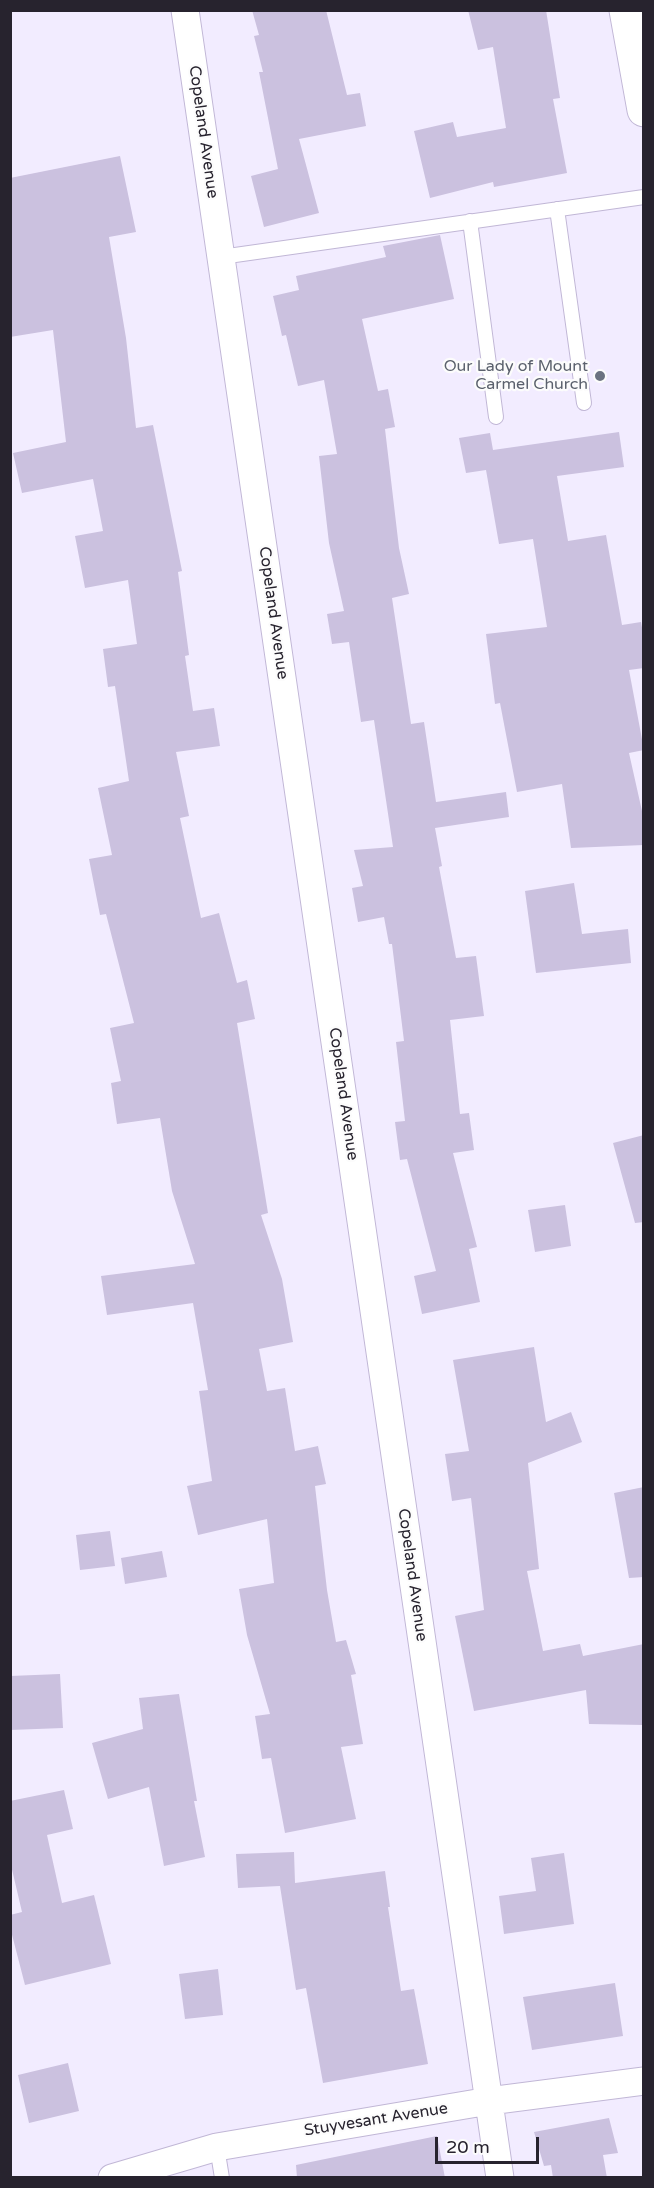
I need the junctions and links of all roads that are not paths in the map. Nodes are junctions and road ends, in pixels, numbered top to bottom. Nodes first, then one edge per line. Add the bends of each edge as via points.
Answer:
1 (185, 10) edge
2 (626, 10) edge
3 (644, 110) edge
4 (644, 197) edge
5 (557, 209) junction
6 (470, 221) junction
7 (221, 257) junction
8 (584, 403) dead end
9 (496, 417) dead end
10 (644, 2081) edge
11 (489, 2101) junction
12 (217, 2146) junction
13 (112, 2178) edge
14 (222, 2178) edge
15 (500, 2178) edge

1 - 7 street, Copeland Avenue
2 - 3 main road
4 - 5 lane
5 - 6 lane
5 - 8 lane
6 - 7 lane
6 - 9 lane
7 - 11 street, Copeland Avenue
10 - 11 street, Stuyvesant Avenue
11 - 12 street, Stuyvesant Avenue
11 - 15 street, Copeland Avenue
12 - 13 street, Stuyvesant Avenue
12 - 14 lane

